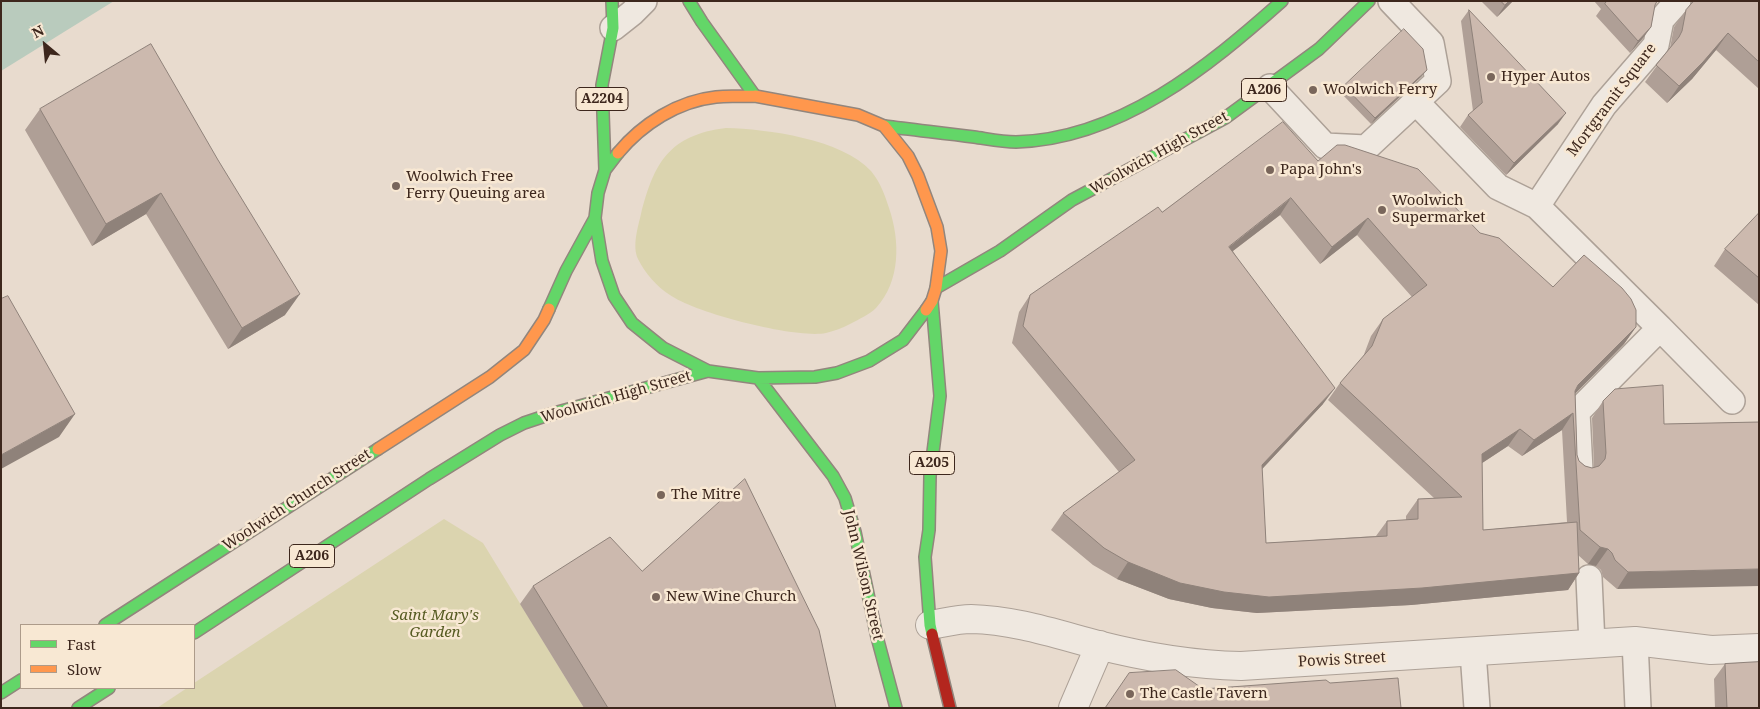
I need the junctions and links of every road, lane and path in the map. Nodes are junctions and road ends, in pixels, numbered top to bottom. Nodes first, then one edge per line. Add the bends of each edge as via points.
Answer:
1 (612, 1) edge
2 (644, 1) edge
3 (689, 1) edge
4 (1282, 1) edge
5 (1369, 1) edge
6 (1391, 1) edge
7 (1678, 1) edge
8 (613, 28) junction
9 (1270, 87) junction
10 (755, 96) junction
11 (1416, 102) junction
12 (884, 126) junction
13 (605, 170) junction
14 (1536, 206) junction
15 (595, 218) junction
16 (936, 288) junction
17 (932, 301) junction
18 (1660, 328) junction
19 (708, 371) junction
20 (758, 378) junction
21 (1732, 401) dead end
22 (1580, 470) edge
23 (1589, 578) dead end
24 (107, 624) edge
25 (930, 625) junction
26 (195, 632) edge
27 (1635, 641) junction
28 (1592, 644) junction
29 (1100, 645) junction
30 (1759, 648) edge
31 (1473, 652) junction
32 (20, 681) edge
33 (107, 689) edge
34 (1, 693) edge
35 (78, 708) edge
36 (896, 708) edge
37 (950, 708) edge
38 (1073, 708) edge
39 (1476, 708) edge
40 (1638, 708) edge

1 - 8 main road, A2204
2 - 8 lane
3 - 10 main road
4 - 12 main road via 1196,72 1160,95 1079,133 1016,142
5 - 9 main road, Woolwich High Street / A206 via 1319,49
6 - 11 lane via 1431,43 1438,81
7 - 14 lane, Mortgramit Square via 1661,20 1656,46 1604,105
8 - 13 main road, A2204 via 602,85
9 - 11 lane via 1325,146 1366,148
9 - 16 main road, Woolwich High Street / A206 via 1225,118 1072,200 1000,251
10 - 12 main road via 858,115
10 - 13 main road via 715,97 688,104 654,119 630,139
11 - 14 lane via 1498,187
12 - 16 main road via 908,156 929,200 941,251
13 - 15 main road
14 - 18 lane
15 - 19 main road via 602,261 614,296 632,323 663,348
15 - 24 main road, Woolwich Church Street via 544,320 524,350 490,377
16 - 17 main road
17 - 20 main road via 904,340 869,361 815,377
17 - 25 main road, A205 via 940,396 930,476 925,558
18 - 21 lane
18 - 22 lane via 1576,412
19 - 20 main road
19 - 26 main road, Woolwich High Street / A206 via 524,423 500,435
20 - 36 main road, John Wilson Street via 833,476 845,498
23 - 28 lane
25 - 29 street, Powis Street via 970,619 1027,625
25 - 37 main road, A205
27 - 28 street, Powis Street
27 - 30 street, Powis Street via 1711,650
27 - 40 lane
28 - 31 street, Powis Street
29 - 31 street, Powis Street via 1204,665 1241,666
29 - 38 street
31 - 39 lane
32 - 34 main road
33 - 35 main road

